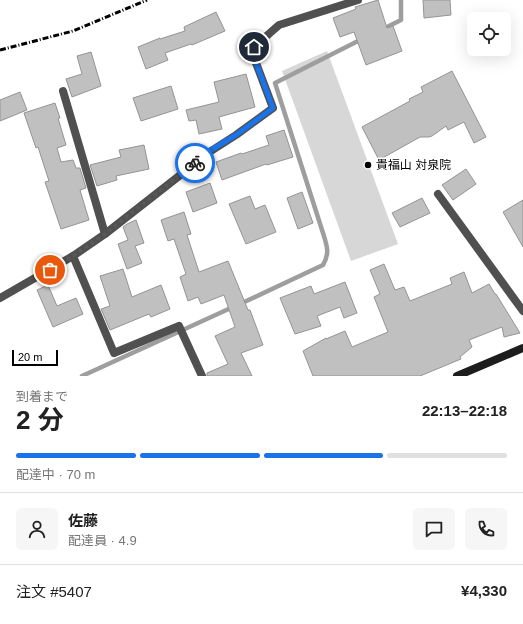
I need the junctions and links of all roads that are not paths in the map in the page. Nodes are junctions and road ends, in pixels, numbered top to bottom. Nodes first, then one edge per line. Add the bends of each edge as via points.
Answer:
1 (358, 0) edge
2 (63, 91) dead end
3 (438, 194) dead end
4 (105, 234) junction
5 (73, 256) junction
6 (0, 298) edge
7 (523, 311) edge
8 (523, 348) edge
9 (202, 376) edge
10 (457, 376) edge

1 - 4 street via 279,26 254,47 256,63 273,108 211,150
2 - 4 street
3 - 7 street
4 - 5 street
5 - 6 street
5 - 9 street via 114,353 179,326
8 - 10 main road

